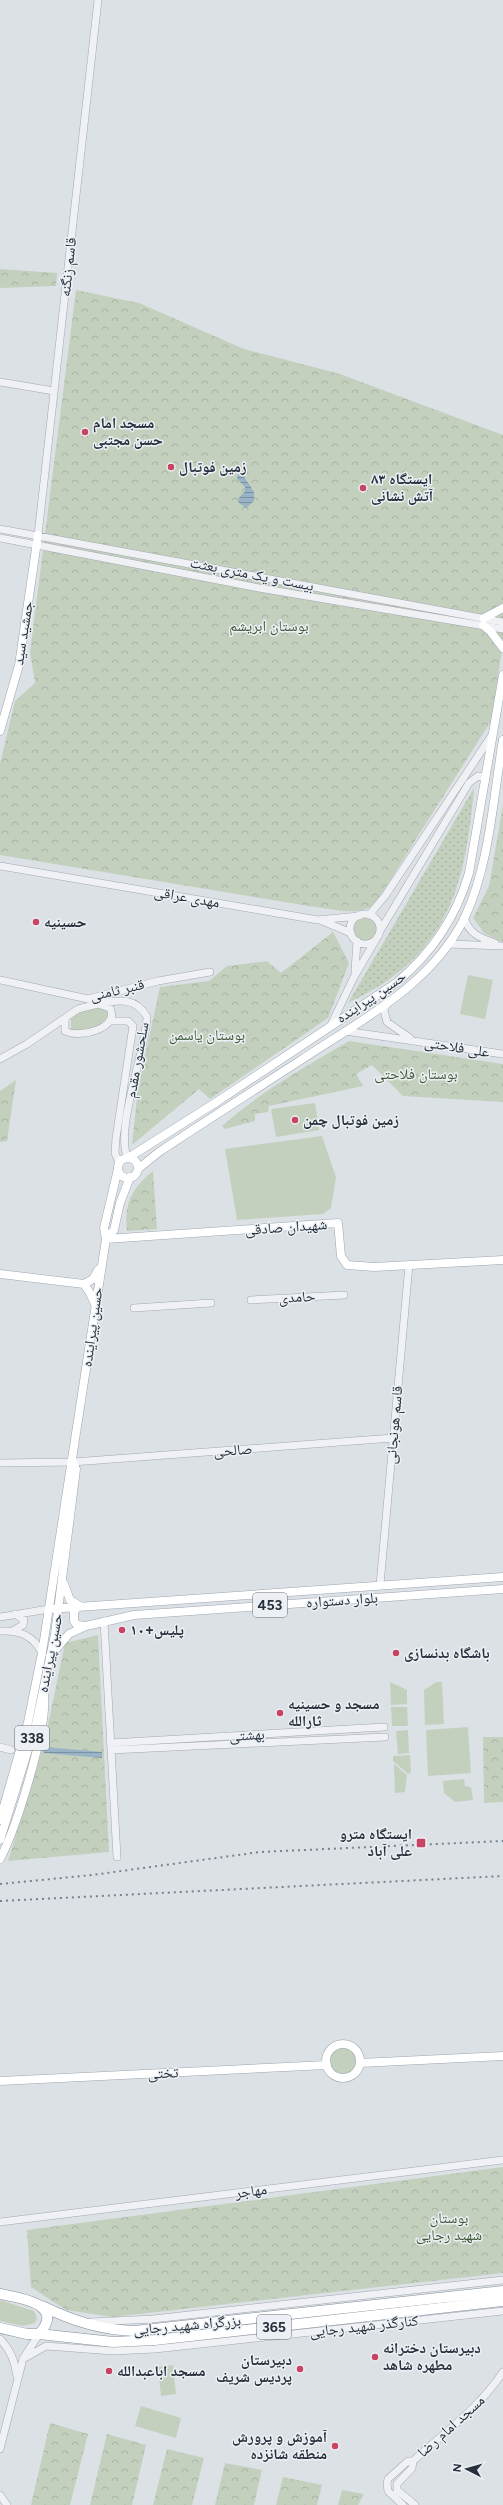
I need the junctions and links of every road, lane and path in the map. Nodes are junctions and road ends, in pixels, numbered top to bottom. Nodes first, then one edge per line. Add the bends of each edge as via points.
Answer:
1 (98, 0) edge
2 (0, 382) edge
3 (54, 391) junction
4 (0, 529) edge
5 (38, 534) junction
6 (0, 538) edge
7 (36, 544) junction
8 (503, 608) edge
9 (483, 622) junction
10 (503, 622) edge
11 (503, 629) edge
12 (503, 648) edge
13 (503, 675) edge
14 (0, 731) edge
15 (492, 734) junction
16 (503, 740) edge
17 (485, 782) junction
18 (0, 862) edge
19 (0, 866) edge
20 (15, 867) junction
21 (369, 915) junction
22 (359, 916) junction
23 (464, 917) junction
24 (318, 920) junction
25 (351, 933) junction
26 (379, 934) junction
27 (357, 942) junction
28 (448, 944) junction
29 (502, 946) edge
30 (210, 972) dead end
31 (354, 977) junction
32 (0, 980) edge
33 (387, 1003) junction
34 (98, 1004) junction
35 (65, 1019) junction
36 (109, 1021) junction
37 (331, 1025) junction
38 (345, 1031) junction
39 (412, 1040) junction
40 (503, 1054) edge
41 (0, 1059) edge
42 (128, 1158) junction
43 (118, 1166) junction
44 (138, 1170) junction
45 (130, 1177) junction
46 (106, 1239) junction
47 (503, 1260) edge
48 (409, 1265) junction
49 (100, 1266) junction
50 (0, 1274) edge
51 (84, 1284) junction
52 (344, 1294) dead end
53 (251, 1300) dead end
54 (211, 1303) dead end
55 (96, 1306) junction
56 (134, 1308) dead end
57 (393, 1438) junction
58 (73, 1462) junction
59 (0, 1463) edge
60 (63, 1578) junction
61 (503, 1578) edge
62 (380, 1585) junction
63 (503, 1589) edge
64 (80, 1606) junction
65 (59, 1607) junction
66 (49, 1609) junction
67 (15, 1614) junction
68 (0, 1617) edge
69 (104, 1621) junction
70 (86, 1626) junction
71 (14, 1630) junction
72 (0, 1631) edge
73 (55, 1634) junction
74 (45, 1636) junction
75 (46, 1654) junction
76 (43, 1688) junction
77 (384, 1727) dead end
78 (385, 1737) dead end
79 (111, 1746) junction
80 (0, 1747) edge
81 (11, 1750) dead end
82 (0, 1820) edge
83 (0, 1840) edge
84 (117, 1857) dead end
85 (0, 1859) edge
86 (503, 2056) edge
87 (360, 2063) junction
88 (326, 2064) junction
89 (0, 2081) edge
90 (503, 2160) edge
91 (0, 2222) edge
92 (503, 2280) edge
93 (503, 2290) edge
94 (0, 2294) edge
95 (503, 2301) edge
96 (42, 2306) junction
97 (503, 2311) edge
98 (61, 2315) junction
99 (71, 2319) junction
100 (0, 2328) edge
101 (39, 2334) junction
102 (61, 2336) junction
103 (0, 2338) edge
104 (23, 2359) junction
105 (503, 2372) edge
106 (17, 2379) junction
107 (0, 2449) edge
108 (413, 2461) junction
109 (388, 2479) junction
110 (397, 2484) junction
111 (0, 2494) edge
112 (7, 2505) edge
113 (403, 2505) edge
114 (414, 2505) edge

1 - 3 street, قاسم زنگنه
2 - 3 street
3 - 5 street, قاسم زنگنه
4 - 5 street, بیست و یک متری بعثت
5 - 7 main road, جمشید سید
5 - 9 street, بیست و یک متری بعثت
6 - 7 street, بیست و یک متری بعثت
7 - 9 street, بیست و یک متری بعثت via 266,589
7 - 14 main road, جمشید سید via 19,665
8 - 9 main road
9 - 10 street, بیست و یک متری بعثت
9 - 11 street, بیست و یک متری بعثت
9 - 12 main road
13 - 15 main road, حسین پیراینده
15 - 17 main road, حسین پیراینده
15 - 21 street via 385,896
16 - 23 main road, حسین پیراینده via 482,864
17 - 26 street via 478,776 469,783
17 - 37 main road, حسین پیراینده via 469,874 447,926 421,961 402,978
18 - 20 street
19 - 20 street
20 - 24 street, مهدی عراقی
21 - 22 street
21 - 26 street via 378,923
22 - 24 street, مهدی عراقی
22 - 25 street via 351,925
23 - 28 main road, حسین پیراینده
23 - 29 street via 466,925 474,934
24 - 25 street
25 - 27 street
26 - 27 street via 371,943
26 - 31 street
27 - 31 street
28 - 29 street
28 - 33 main road, حسین پیراینده via 429,969
30 - 32 street, قنبر ثامنی via 158,981 88,999
31 - 37 street
33 - 38 main road, حسین پیراینده
33 - 39 street via 384,1010 387,1022
34 - 35 street via 78,1009
34 - 36 street via 110,1008 112,1017
34 - 42 street, سلحشور مقدم via 128,1000 136,1004 146,1017 130,1098 124,1147
35 - 36 street via 65,1031 81,1035 94,1032
35 - 41 street
36 - 43 street, سلحشور مقدم via 128,1021 133,1026 116,1138 115,1153
37 - 42 main road, حسین پیراینده via 216,1103
38 - 39 street, علی فلاحتی
38 - 44 main road, حسین پیراینده via 159,1152
39 - 40 street, علی فلاحتی
42 - 43 main road
42 - 44 main road via 137,1164
43 - 45 main road via 120,1174
43 - 46 main road, حسین پیراینده / 338 via 104,1228
44 - 45 main road
45 - 46 main road, حسین پیراینده / 338 via 120,1203 114,1230
46 - 48 main road, شهیدان صادقی via 338,1223 341,1256 347,1265
46 - 49 main road, حسین پیراینده / 338
47 - 48 main road, شهیدان صادقی
48 - 57 street, قاسم هونجانی
49 - 51 main road via 93,1279
49 - 55 main road, حسین پیراینده / 338
50 - 51 main road
51 - 55 main road
52 - 53 street, حامدی
54 - 56 street
55 - 58 main road, حسین پیراینده / 338
57 - 58 street, صالحی
57 - 62 street, قاسم هونجانی
58 - 59 street, صالحی
58 - 60 main road, حسین پیراینده / 338 via 76,1469
58 - 66 main road, حسین پیراینده / 338 via 69,1469
60 - 64 main road via 65,1591 70,1600
60 - 65 main road, حسین پیراینده / 338
61 - 62 main road, بلوار دستواره / 453
62 - 64 main road, بلوار دستواره / 453
63 - 69 main road, بلوار دستواره / 453 via 134,1614
64 - 65 main road, بلوار دستواره / 453
64 - 70 main road via 74,1611 74,1621 77,1625
65 - 66 main road, بلوار دستواره / 453
65 - 73 main road, حسین پیراینده / 338
66 - 67 street
66 - 74 main road, حسین پیراینده / 338
67 - 68 street
67 - 71 street via 24,1620 23,1625
69 - 70 main road, بلوار دستواره / 453
69 - 79 street
70 - 73 main road
70 - 75 main road, بلوار دستواره / 453 via 69,1634
71 - 72 street
71 - 75 street via 28,1636
73 - 74 main road
73 - 75 main road, حسین پیراینده / 338
74 - 75 main road, حسین پیراینده / 338
75 - 76 main road, حسین پیراینده / 338
75 - 82 main road, حسین پیراینده / 338
76 - 83 main road, حسین پیراینده / 338 via 36,1724
76 - 85 main road via 46,1708 43,1726
77 - 79 street, بهشتی
78 - 79 street
79 - 84 street
80 - 81 street
86 - 87 main road
87 - 88 main road via 355,2072 346,2078 336,2076
87 - 88 main road via 354,2048 344,2044 330,2050
88 - 89 main road, تختی
90 - 91 street, مهاجر
92 - 99 street, کنارگذر شهید رجایی via 153,2319 90,2322
93 - 99 highway, بزرگراه شهید رجایی / 365 via 153,2330 114,2330
94 - 96 highway, 365
95 - 102 highway, بزرگراه شهید رجایی / 365 via 154,2340 113,2342
96 - 98 highway, بزرگراه شهید رجایی / 365
96 - 101 highway via 46,2312 46,2319
97 - 104 street, کنارگذر شهید رجایی via 155,2349 113,2351 46,2346
98 - 99 highway, بزرگراه شهید رجایی / 365
98 - 102 highway via 51,2318 50,2326
100 - 101 highway, 365
101 - 102 highway, بزرگراه شهید رجایی / 365
101 - 104 street
103 - 106 street via 15,2363
104 - 106 street
105 - 108 street, مسجد امام رضا via 472,2410
106 - 107 street
108 - 109 street via 408,2461
108 - 110 street via 412,2468
109 - 110 street
109 - 113 street via 388,2491
110 - 114 street via 397,2490
111 - 112 street

